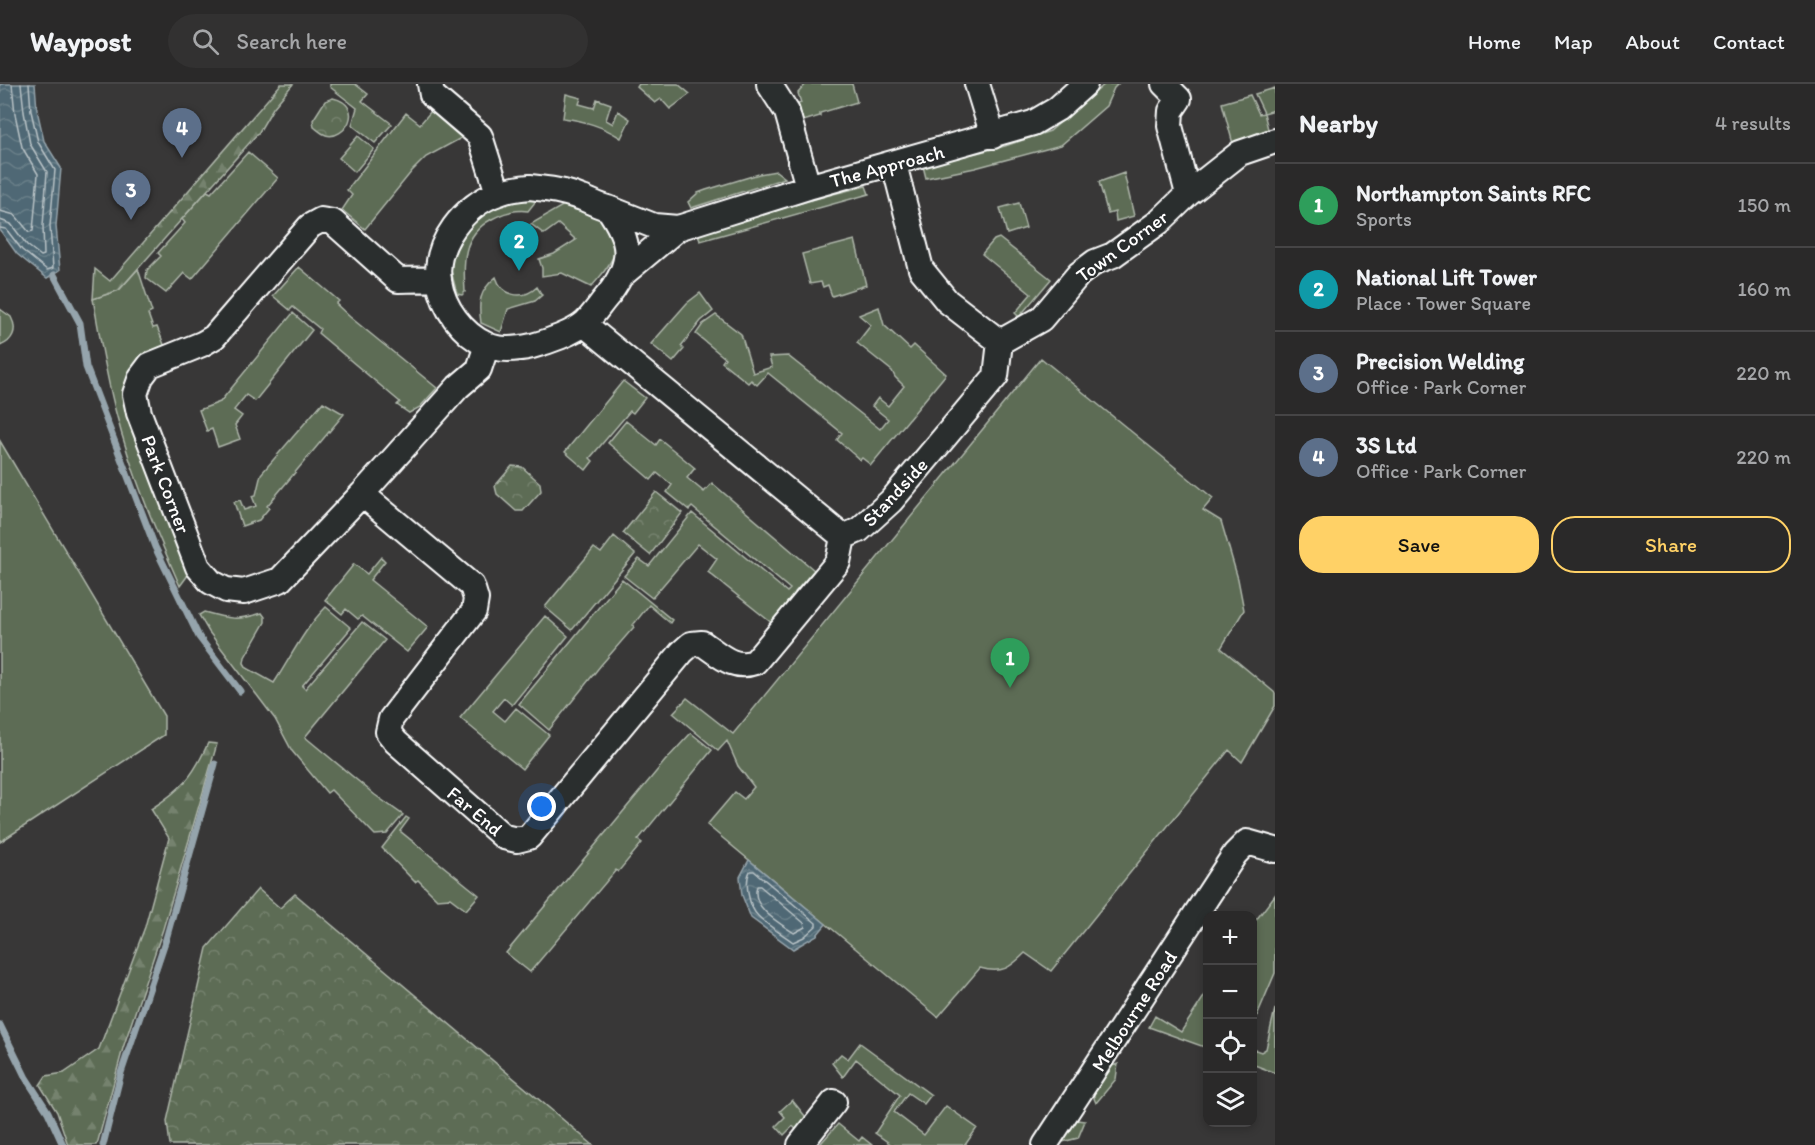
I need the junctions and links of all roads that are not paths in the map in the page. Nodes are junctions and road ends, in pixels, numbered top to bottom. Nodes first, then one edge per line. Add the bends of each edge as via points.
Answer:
1 (430, 84) edge
2 (768, 84) edge
3 (977, 84) edge
4 (1085, 84) edge
5 (1164, 84) edge
6 (993, 136) junction
7 (1275, 141) edge
8 (894, 164) junction
9 (808, 187) junction
10 (498, 193) junction
11 (1188, 194) junction
12 (609, 208) junction
13 (675, 230) junction
14 (623, 274) junction
15 (439, 279) junction
16 (584, 324) junction
17 (1000, 342) junction
18 (487, 345) junction
19 (362, 494) junction
20 (843, 537) junction
21 (1275, 850) edge
22 (834, 1102) dead end
23 (800, 1145) edge
24 (1046, 1145) edge

1 - 10 street via 432,95 480,136
2 - 9 street via 787,112
3 - 6 street
4 - 6 street, The Approach via 1057,109 1033,123
5 - 11 street via 1179,99 1171,111 1170,126
6 - 8 street, The Approach
7 - 11 street, Town Corner via 1240,153
8 - 9 street, The Approach
8 - 17 street via 921,268 947,301
9 - 13 street, The Approach
10 - 12 street via 530,187 552,189
10 - 15 street via 470,210 455,225 440,258
11 - 17 street, Town Corner via 1159,222 1079,274 1041,319
12 - 13 street, The Approach
12 - 14 street via 626,241
13 - 14 street, The Approach
14 - 16 street
15 - 18 street via 457,321
15 - 19 street, Park Corner via 398,280 333,222 321,220 310,226 214,337 150,365 141,377 135,394 139,413 198,567 211,582 226,590 244,592 280,580
16 - 18 street via 546,343 504,348
16 - 20 street, Standside
17 - 20 street, Standside via 996,376 891,501 859,530
18 - 19 street, Park Corner via 479,369 458,387
19 - 20 street, Far End via 472,586 476,599 474,611 391,719 388,732 504,837 517,840 529,837 691,644 702,643 743,666 755,663 838,562
21 - 24 street, Melbourne Road via 1247,842 1235,854
22 - 23 street

